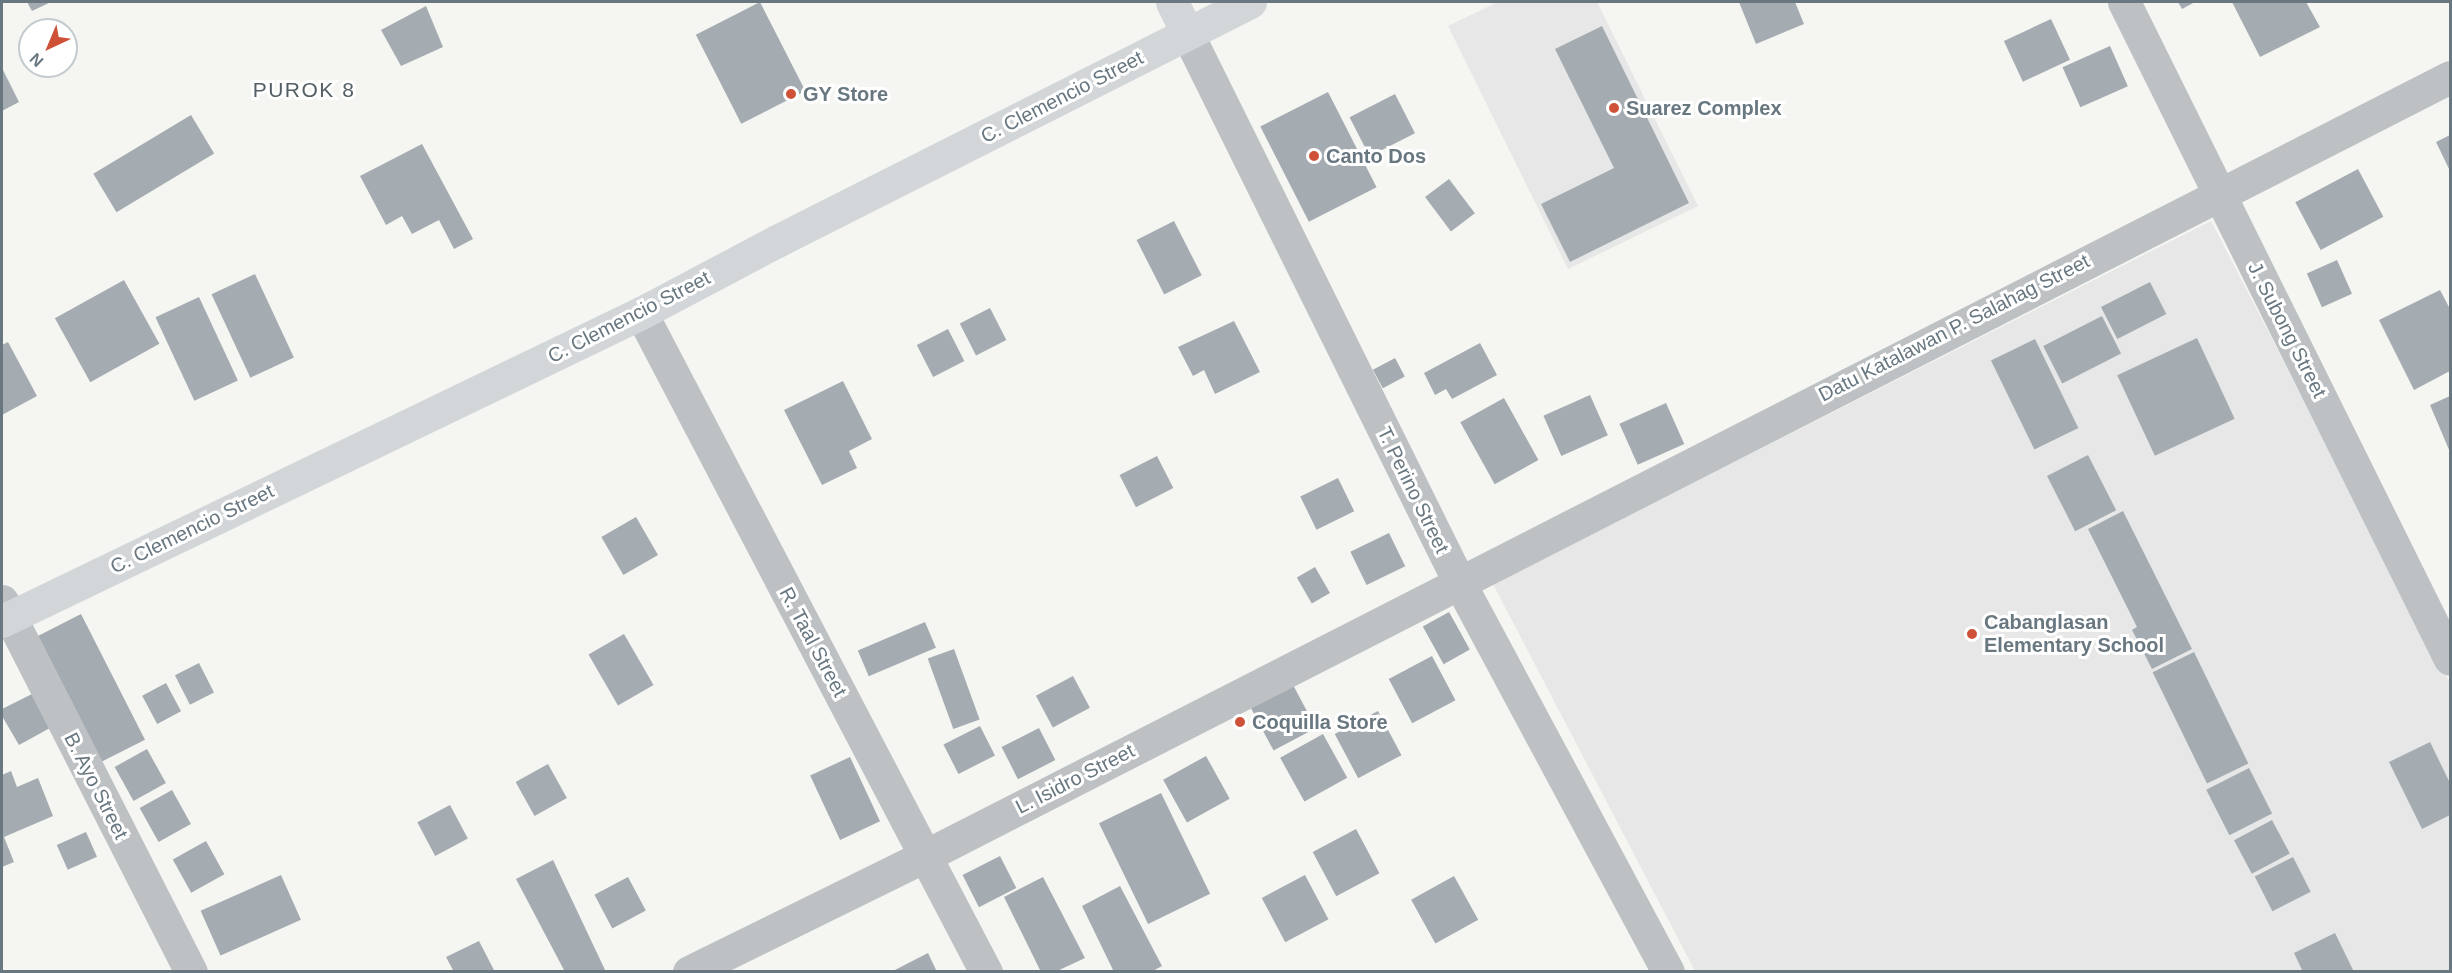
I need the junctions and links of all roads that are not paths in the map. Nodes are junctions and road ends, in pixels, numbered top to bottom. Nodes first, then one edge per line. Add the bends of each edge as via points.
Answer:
1 (1172, 2) edge
2 (1250, 2) edge
3 (2124, 2) edge
4 (1188, 33) junction
5 (2451, 77) edge
6 (2218, 193) junction
7 (641, 313) junction
8 (1459, 582) junction
9 (4, 613) edge
10 (2451, 659) edge
11 (925, 856) junction
12 (191, 972) edge
13 (689, 972) edge
14 (986, 972) edge
15 (1668, 972) edge

1 - 4 street, T. Perino Street
2 - 4 street, C. Clemencio Street
3 - 6 street, J. Subong Street
4 - 7 street, C. Clemencio Street
4 - 8 street, T. Perino Street
5 - 6 street, Datu Katalawan P. Salahag Street
6 - 8 street, Datu Katalawan P. Salahag Street
6 - 10 street, J. Subong Street
7 - 9 street, C. Clemencio Street
7 - 11 street, R. Taal Street
8 - 11 street, L. Isidro Street
8 - 15 street, T. Perino Street
9 - 12 street, B. Ayo Street
11 - 13 street, L. Isidro Street
11 - 14 street, R. Taal Street

